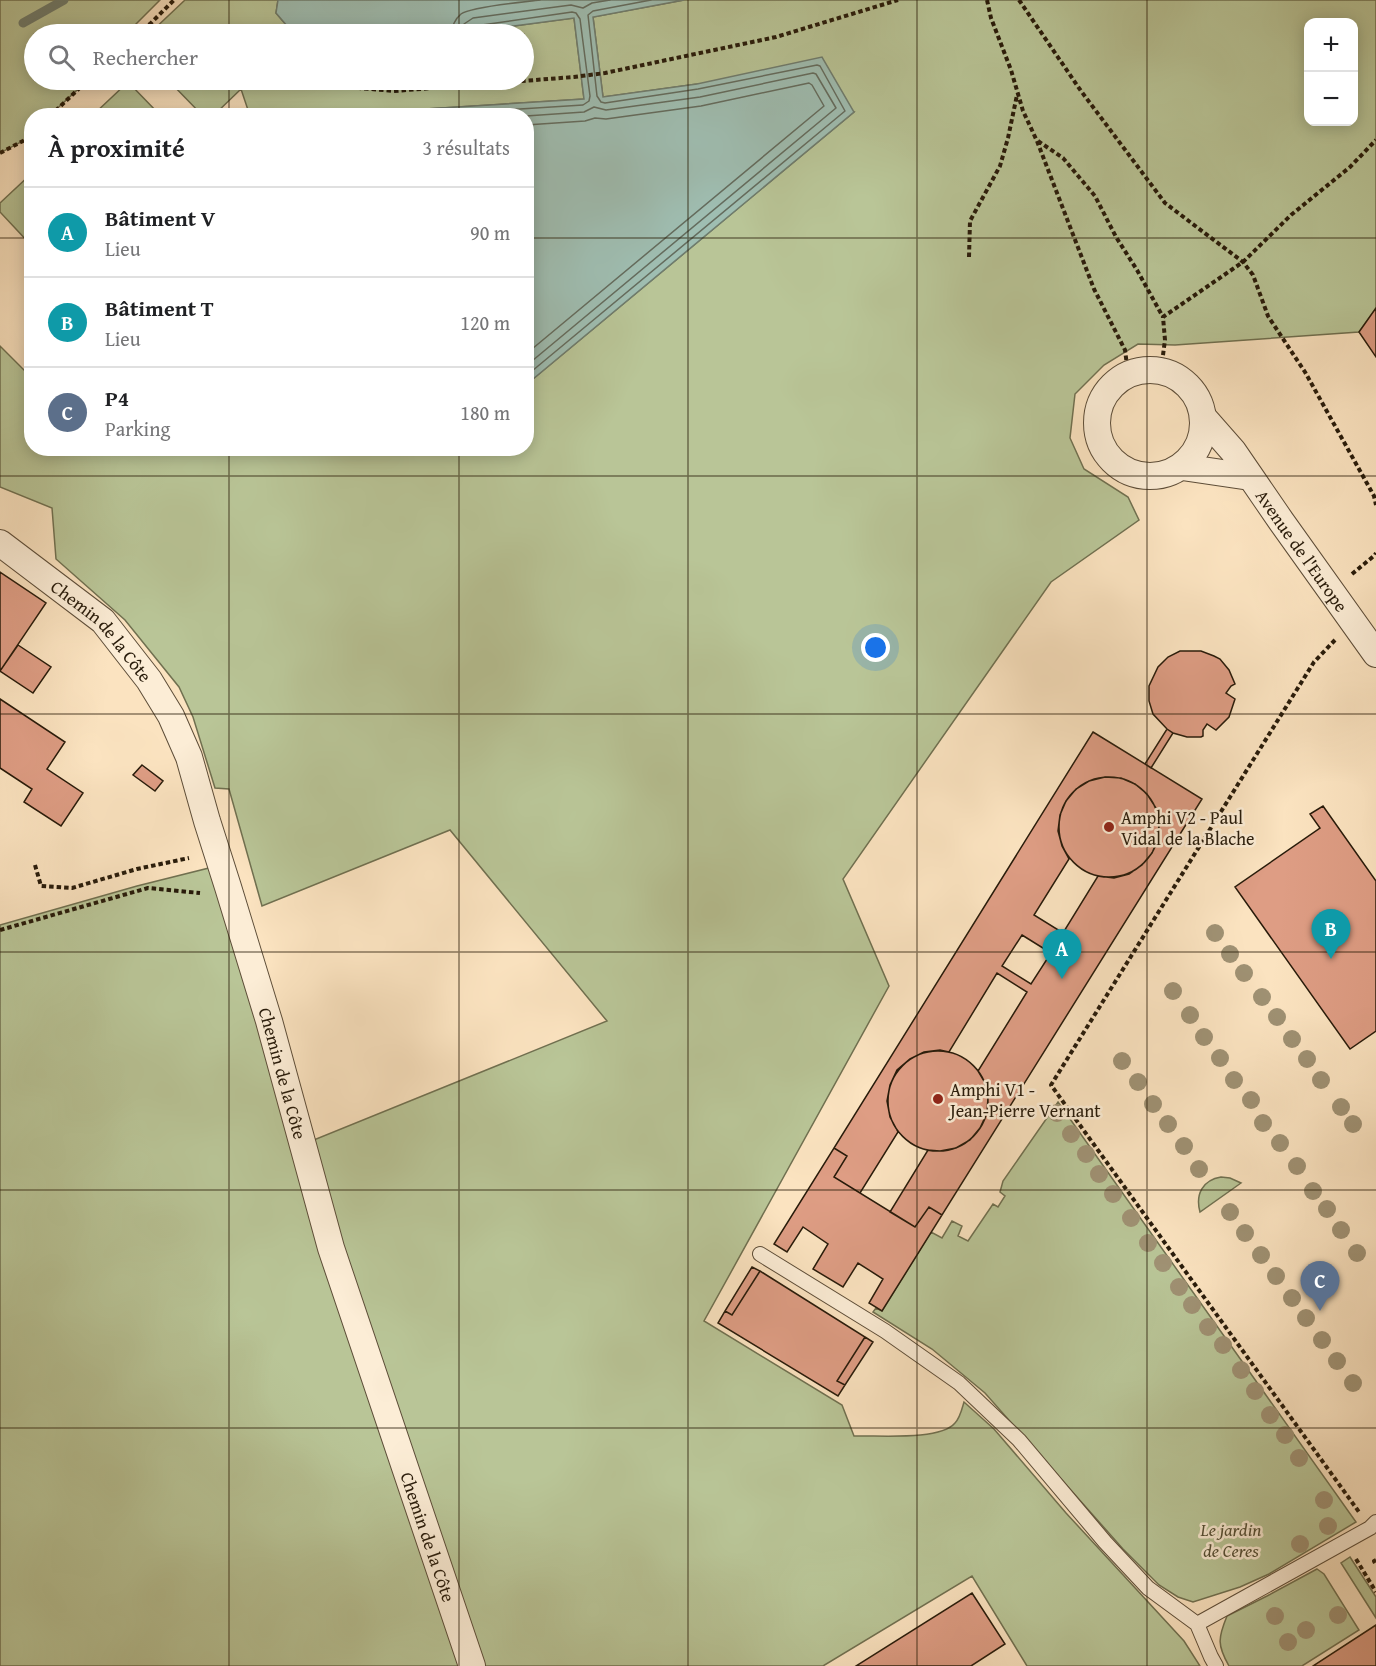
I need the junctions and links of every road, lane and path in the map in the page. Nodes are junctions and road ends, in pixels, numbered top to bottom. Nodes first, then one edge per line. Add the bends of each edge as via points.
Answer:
1 (174, 0) edge
2 (898, 0) edge
3 (987, 0) edge
4 (1019, 0) edge
5 (150, 24) edge
6 (534, 80) edge
7 (77, 90) edge
8 (382, 90) edge
9 (407, 90) edge
10 (1017, 92) junction
11 (58, 108) edge
12 (24, 140) edge
13 (1376, 140) edge
14 (1037, 141) junction
15 (0, 153) edge
16 (969, 257) dead end
17 (1243, 262) junction
18 (1163, 317) junction
19 (1161, 370) junction
20 (1128, 373) junction
21 (1204, 418) junction
22 (1182, 466) junction
23 (1250, 477) junction
24 (1376, 505) edge
25 (0, 543) edge
26 (1353, 621) junction
27 (1376, 654) edge
28 (216, 852) junction
29 (35, 865) dead end
30 (228, 887) junction
31 (0, 930) edge
32 (760, 1254) dead end
33 (1373, 1525) edge
34 (1376, 1560) edge
35 (1376, 1565) edge
36 (1376, 1592) edge
37 (1197, 1624) junction
38 (472, 1666) edge
39 (1216, 1666) edge

1 - 5 path
2 - 6 path via 776,37 605,74
3 - 10 path
4 - 17 path via 1165,203
7 - 11 path
8 - 9 path
10 - 14 path
10 - 16 path via 1000,166 970,221
12 - 15 path
13 - 17 path
14 - 18 path via 1063,158 1095,196
14 - 20 path via 1094,289 1125,350
17 - 18 path
17 - 24 path via 1253,275 1268,316 1305,372
18 - 19 path
19 - 20 street
19 - 21 street via 1189,384
20 - 22 street via 1106,390 1096,414 1100,444 1120,468 1151,477
21 - 22 street via 1199,445
21 - 23 street, Avenue de l'Europe
22 - 23 street, Avenue de l'Europe
23 - 26 street, Avenue de l'Europe
25 - 28 street, Chemin de la Côte via 103,621 149,680 189,757
26 - 27 street, Avenue de l'Europe
26 - 33 path via 1314,662 1051,1085
28 - 29 path via 72,888 41,886
28 - 30 street, Chemin de la Côte
30 - 31 path via 208,893 148,888
30 - 38 street, Chemin de la Côte via 331,1248
32 - 37 lane via 885,1331 959,1383 1019,1440 1148,1588
33 - 36 path via 1373,1536 1351,1551
33 - 37 lane
34 - 35 path
37 - 39 lane

